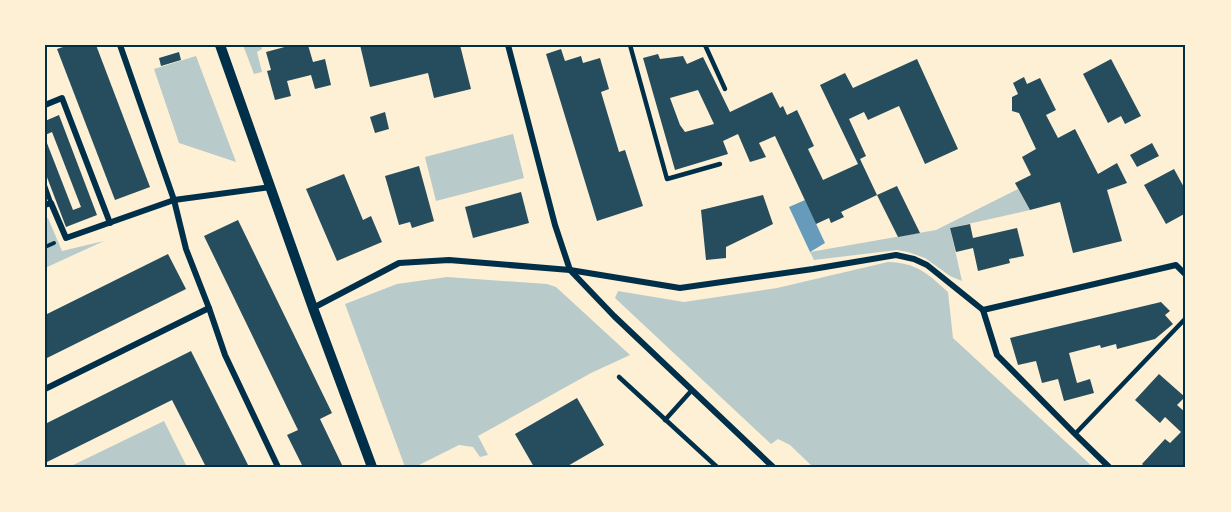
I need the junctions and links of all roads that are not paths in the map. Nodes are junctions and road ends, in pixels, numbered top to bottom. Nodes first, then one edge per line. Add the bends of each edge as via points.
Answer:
1 (120, 45) edge
2 (220, 45) edge
3 (508, 45) edge
4 (630, 45) edge
5 (705, 45) edge
6 (725, 89) dead end
7 (45, 105) edge
8 (720, 164) dead end
9 (45, 186) edge
10 (271, 186) junction
11 (174, 200) junction
12 (48, 204) edge
13 (110, 223) junction
14 (570, 270) junction
15 (1186, 275) edge
16 (209, 308) junction
17 (314, 308) junction
18 (983, 309) junction
19 (1185, 319) edge
20 (619, 377) dead end
21 (45, 389) edge
22 (692, 390) junction
23 (665, 420) junction
24 (1075, 434) junction
25 (770, 466) edge
26 (278, 467) edge
27 (372, 467) edge
28 (717, 467) edge
29 (1109, 467) edge

1 - 11 street
2 - 10 street
3 - 14 street
4 - 8 lane via 667,179
5 - 6 lane
7 - 13 street via 62,98
9 - 12 lane
10 - 11 street
10 - 17 street
11 - 13 street
11 - 16 street via 186,249
12 - 13 street via 66,238
14 - 17 street via 448,260 399,262
14 - 18 street via 680,288 896,255 927,264
14 - 22 street
15 - 18 street via 1176,265
16 - 21 street
16 - 26 street via 225,355
17 - 27 street
18 - 24 street via 998,355
19 - 24 lane
20 - 23 lane
22 - 23 lane
22 - 25 street
23 - 28 lane
24 - 29 street

